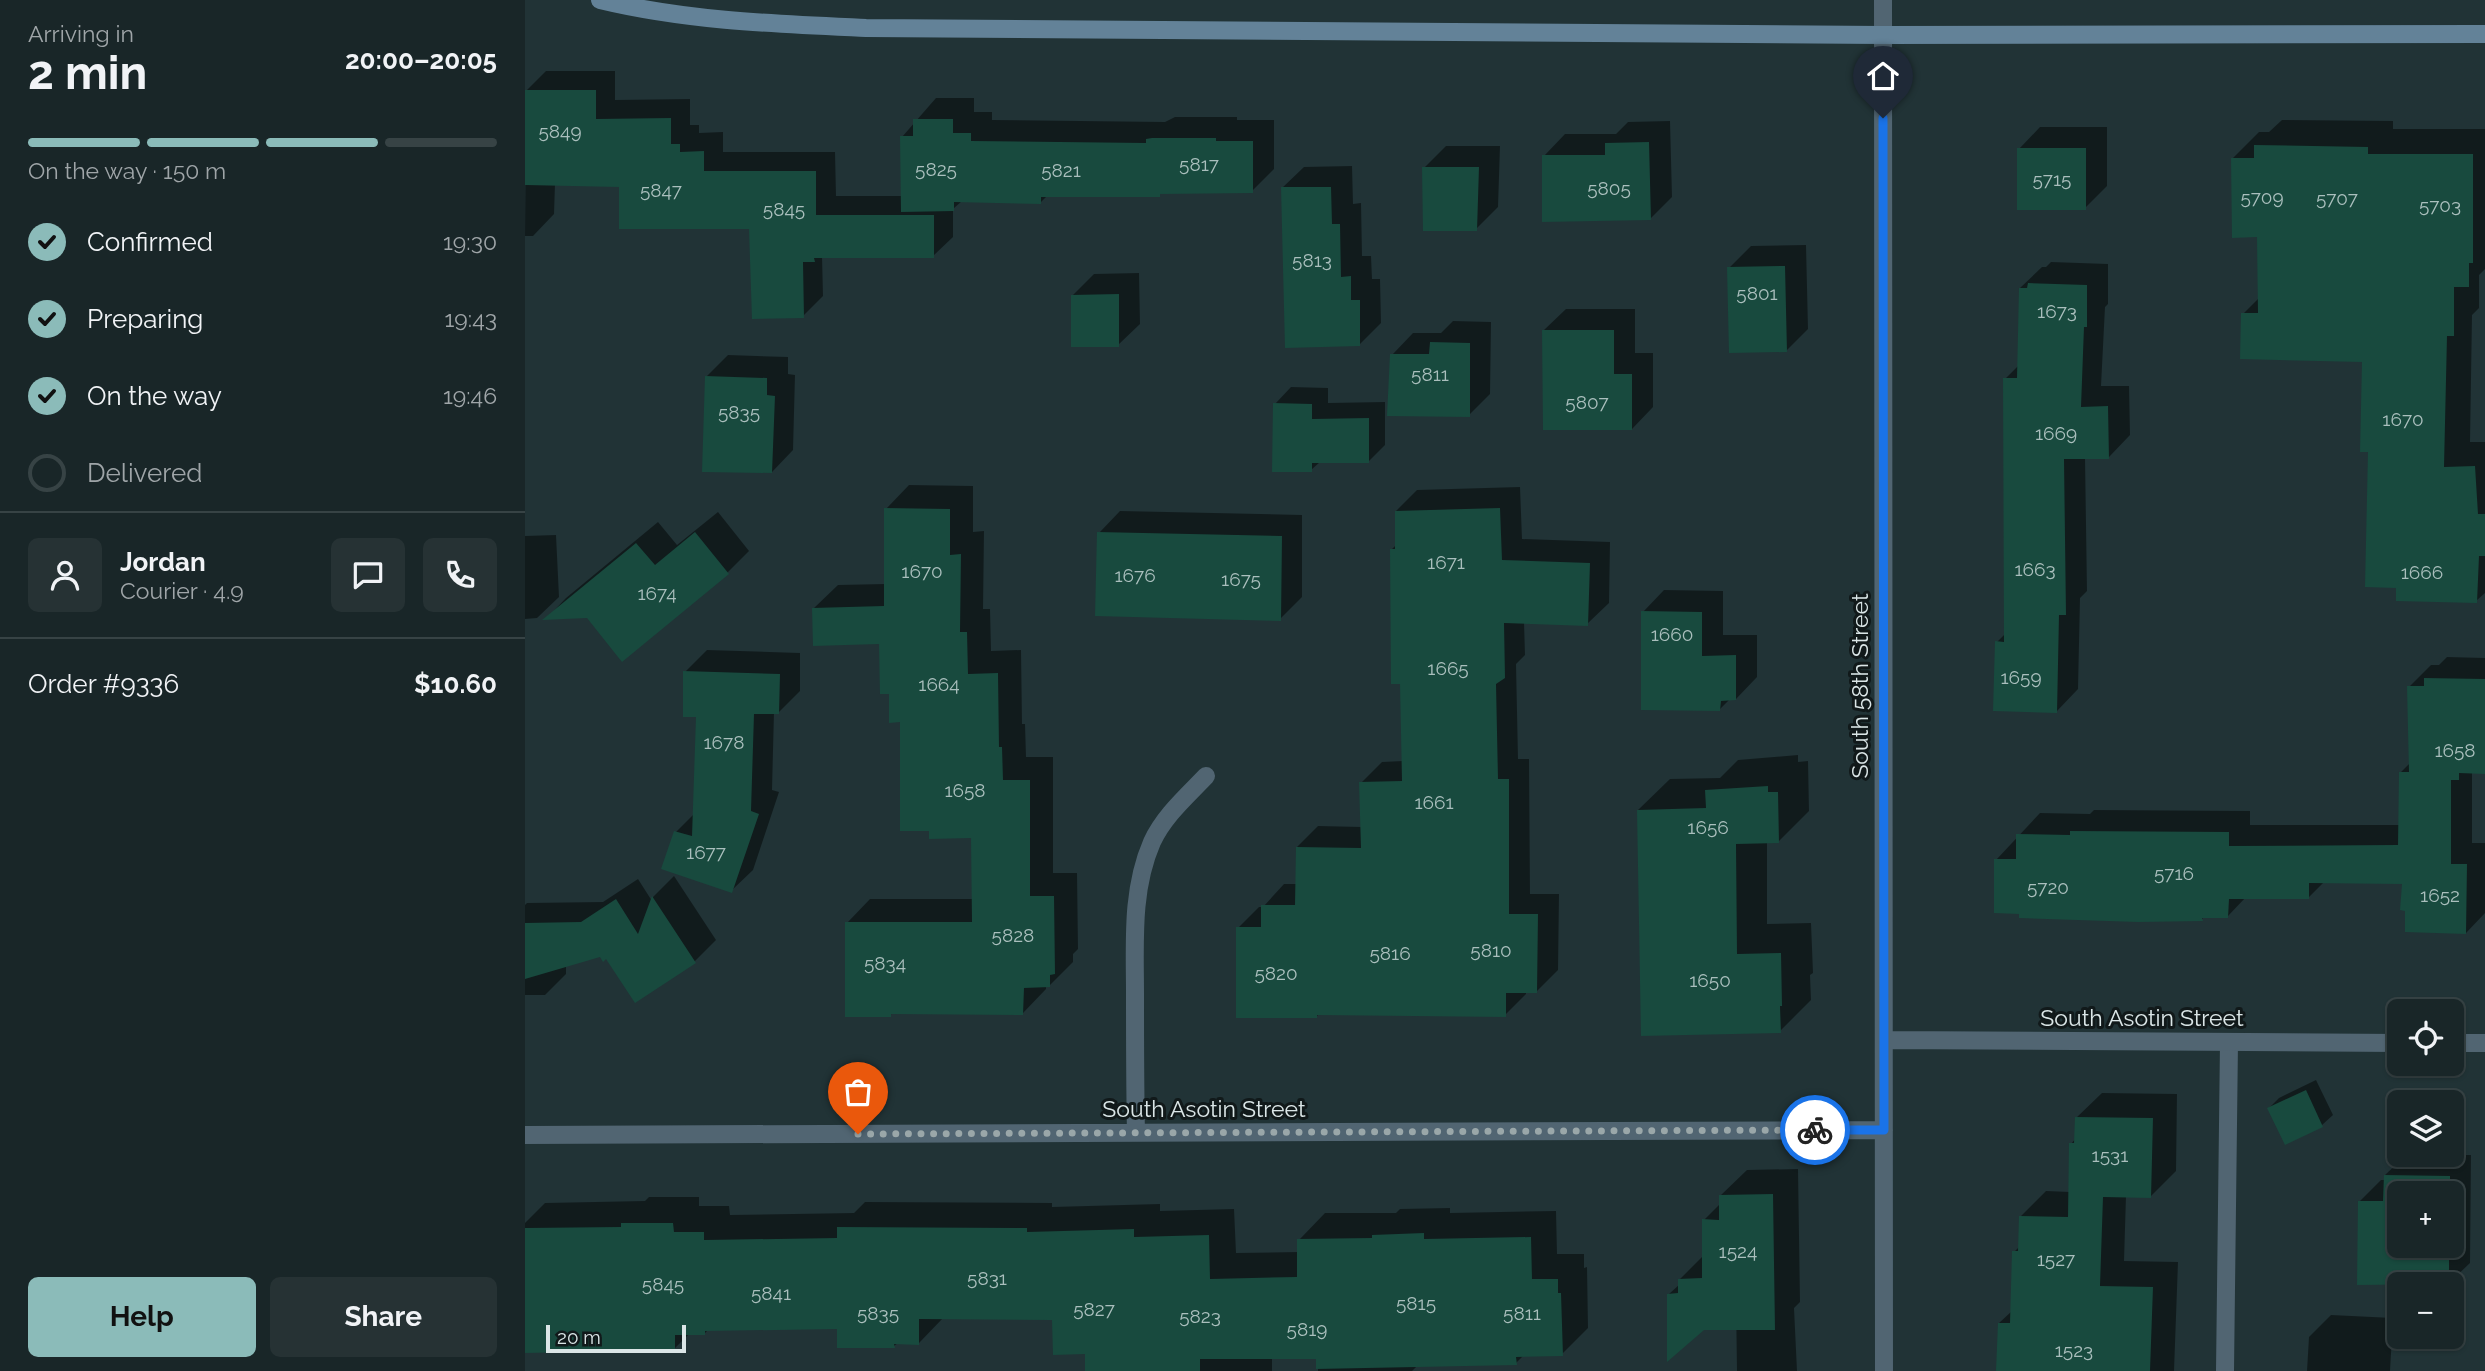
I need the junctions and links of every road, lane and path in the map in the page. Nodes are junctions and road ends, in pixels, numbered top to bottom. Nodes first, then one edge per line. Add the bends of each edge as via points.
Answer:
1 (600, 0) edge
2 (1883, 0) edge
3 (2485, 34) edge
4 (1883, 35) junction
5 (1206, 776) dead end
6 (1884, 1040) junction
7 (2229, 1042) junction
8 (2387, 1043) edge
9 (2464, 1043) edge
10 (2485, 1043) edge
11 (1884, 1130) junction
12 (1136, 1133) junction
13 (525, 1135) edge
14 (1884, 1371) edge
15 (2225, 1371) edge

1 - 4 street via 723,19 866,28
2 - 4 street, South 58th Street
3 - 4 street
4 - 6 street, South 58th Street
5 - 12 street via 1160,828 1138,886
6 - 7 street, South Asotin Street
6 - 11 street, South 58th Street
7 - 8 street, South Asotin Street
7 - 15 street
9 - 10 street
11 - 12 street, South Asotin Street
11 - 14 street, South 58th Street
12 - 13 street, South Asotin Street

